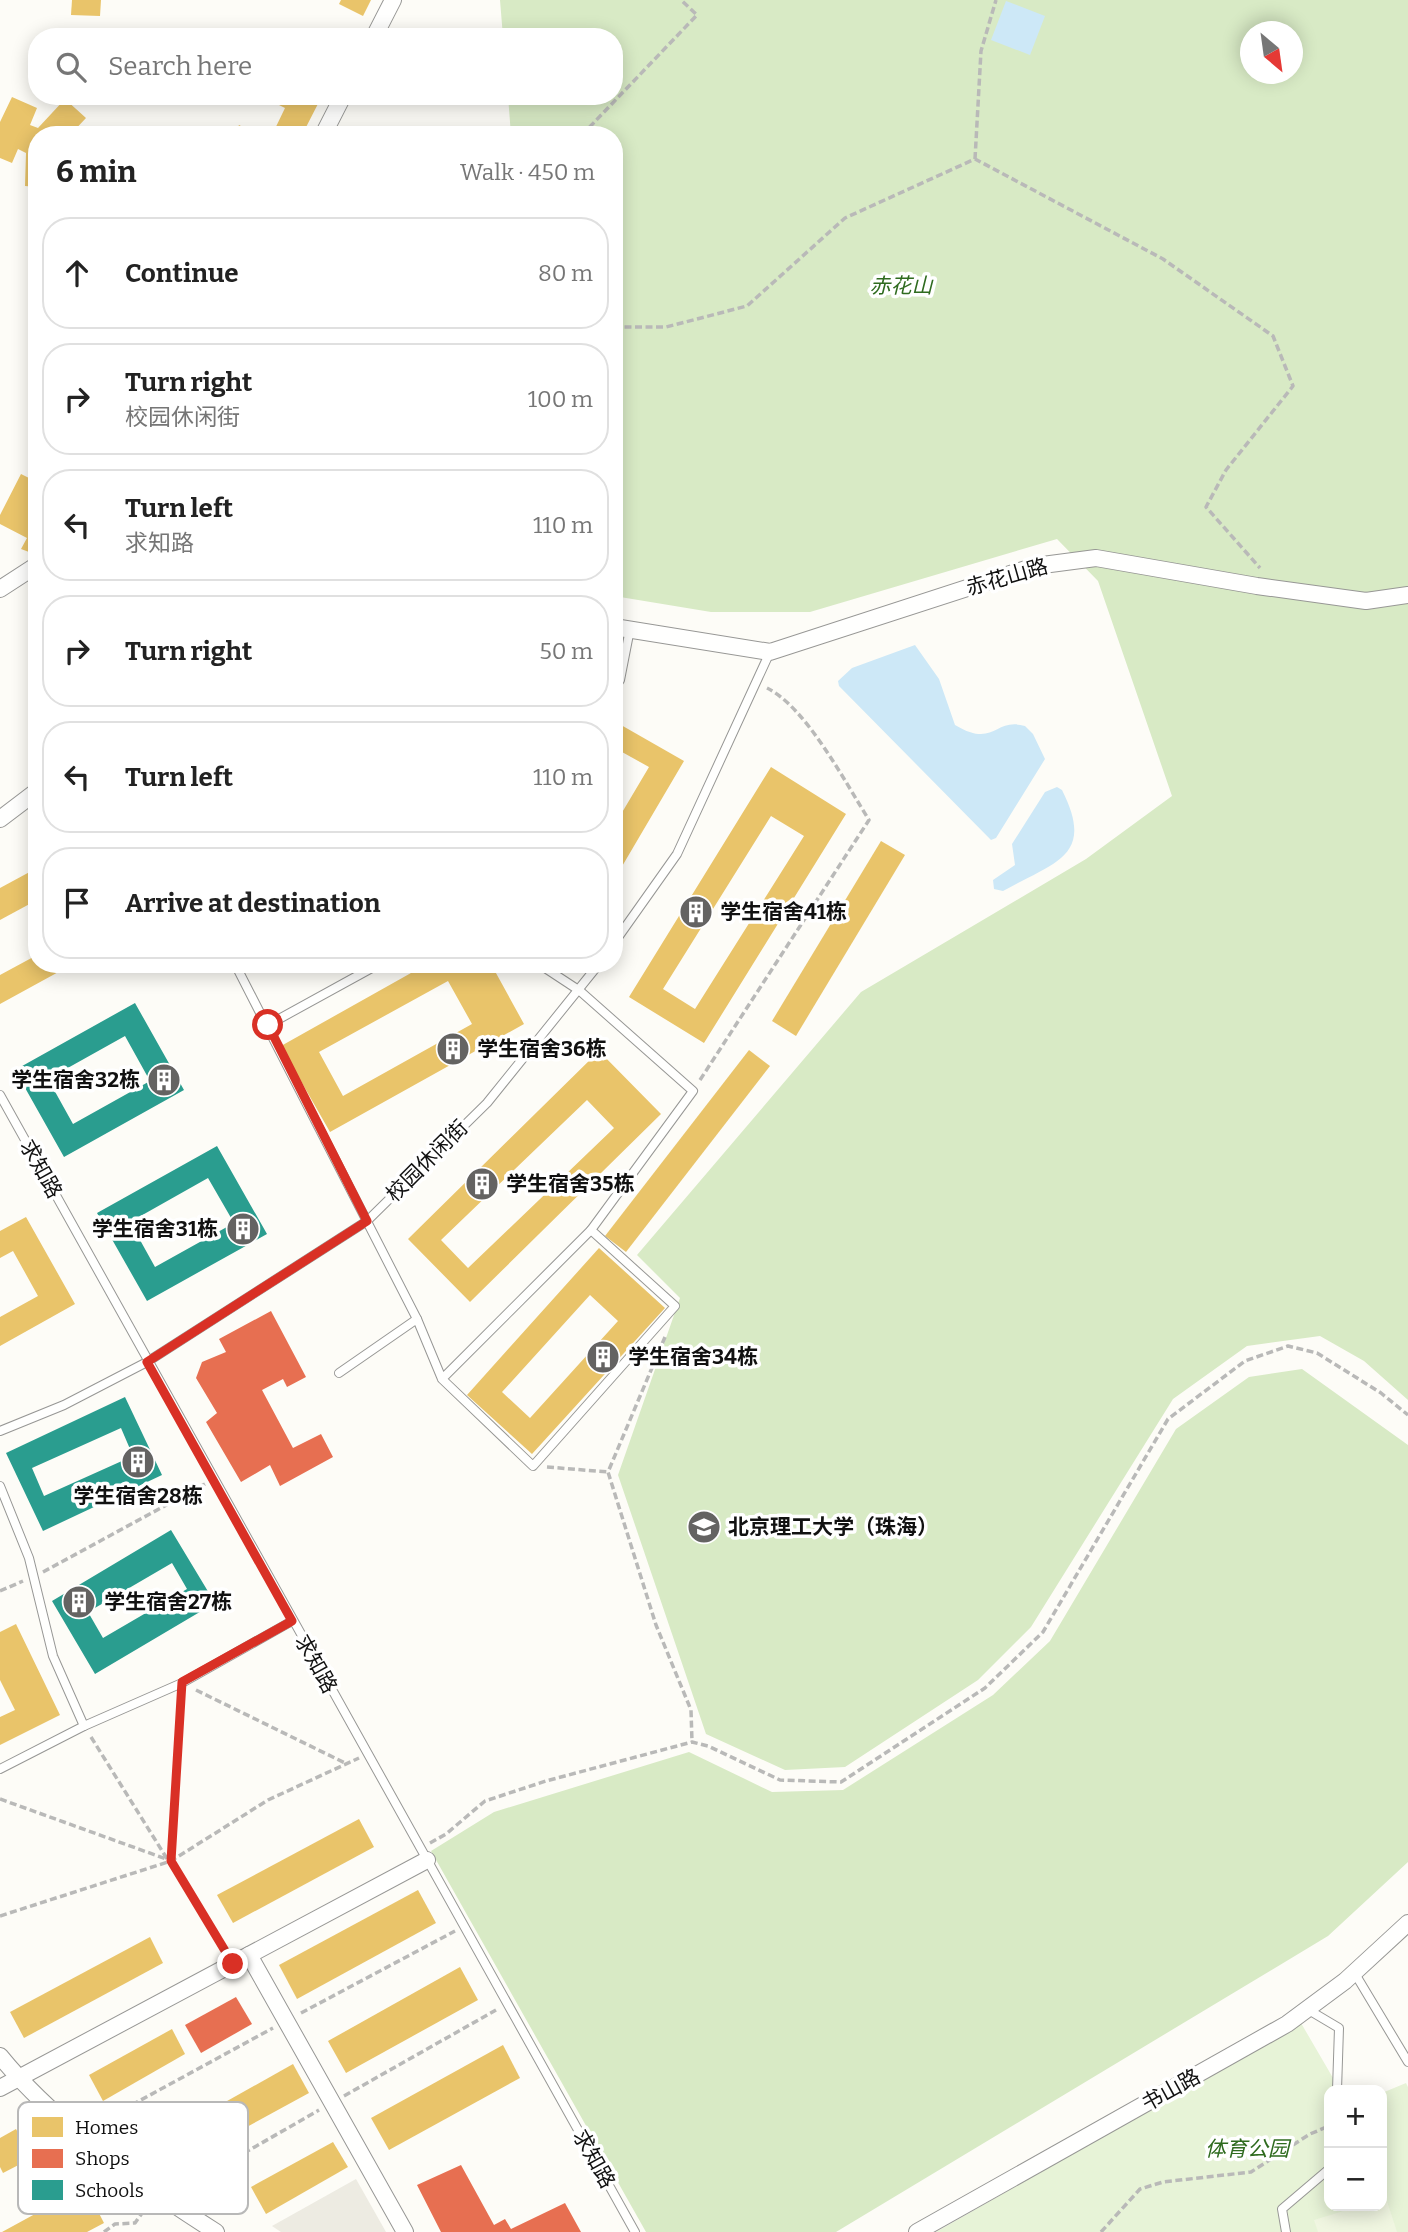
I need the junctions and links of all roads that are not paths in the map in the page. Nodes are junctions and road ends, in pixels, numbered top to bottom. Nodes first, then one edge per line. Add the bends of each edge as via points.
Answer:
1 (393, 0) edge
2 (379, 28) edge
3 (338, 105) edge
4 (328, 126) edge
5 (28, 571) edge
6 (0, 590) edge
7 (1408, 595) edge
8 (623, 628) edge
9 (770, 652) junction
10 (28, 798) edge
11 (0, 819) edge
12 (623, 930) edge
13 (240, 973) edge
14 (363, 973) edge
15 (553, 973) edge
16 (593, 973) edge
17 (580, 991) junction
18 (268, 1025) junction
19 (0, 1095) edge
20 (367, 1221) junction
21 (591, 1230) junction
22 (417, 1319) junction
23 (147, 1362) junction
24 (339, 1373) dead end
25 (442, 1379) junction
26 (0, 1431) edge
27 (0, 1486) edge
28 (292, 1621) junction
29 (84, 1726) junction
30 (0, 1769) edge
31 (423, 1855) junction
32 (1408, 1923) edge
33 (249, 1955) junction
34 (1354, 1972) junction
35 (1307, 2009) junction
36 (1405, 2049) edge
37 (0, 2056) edge
38 (1408, 2062) edge
39 (18, 2078) junction
40 (1336, 2085) edge
41 (0, 2088) edge
42 (46, 2102) edge
43 (1324, 2175) edge
44 (188, 2214) edge
45 (216, 2232) edge
46 (405, 2232) edge
47 (635, 2232) edge
48 (917, 2232) edge
49 (1286, 2232) edge

1 - 2 street
3 - 4 street
5 - 6 street
7 - 9 street, 赤花山路 via 1366,601 1096,558 1035,566
8 - 9 street, 赤花山路
9 - 12 lane via 677,854
10 - 11 street
13 - 18 lane
14 - 18 lane
15 - 17 lane
16 - 17 lane, 校园休闲街
17 - 20 lane, 校园休闲街 via 487,1102
17 - 21 lane via 693,1091
18 - 20 lane
19 - 23 lane, 求知路
20 - 22 lane
20 - 23 lane, 校园休闲街
21 - 25 lane
21 - 25 lane via 675,1306 533,1466
22 - 24 lane
22 - 25 lane
23 - 26 lane, 校园休闲街 via 64,1405
23 - 28 lane, 求知路
27 - 29 lane via 29,1558 53,1656
28 - 29 lane via 182,1682
28 - 31 lane, 求知路
29 - 30 lane
31 - 33 street
31 - 47 lane, 求知路
32 - 34 street, 书山路
33 - 39 street
33 - 46 street
34 - 35 street, 书山路
34 - 36 lane
35 - 40 lane via 1339,2028
35 - 48 street, 书山路 via 1226,2060
36 - 38 lane
37 - 39 street
39 - 41 street
39 - 42 street
43 - 49 lane via 1282,2209
44 - 45 street

